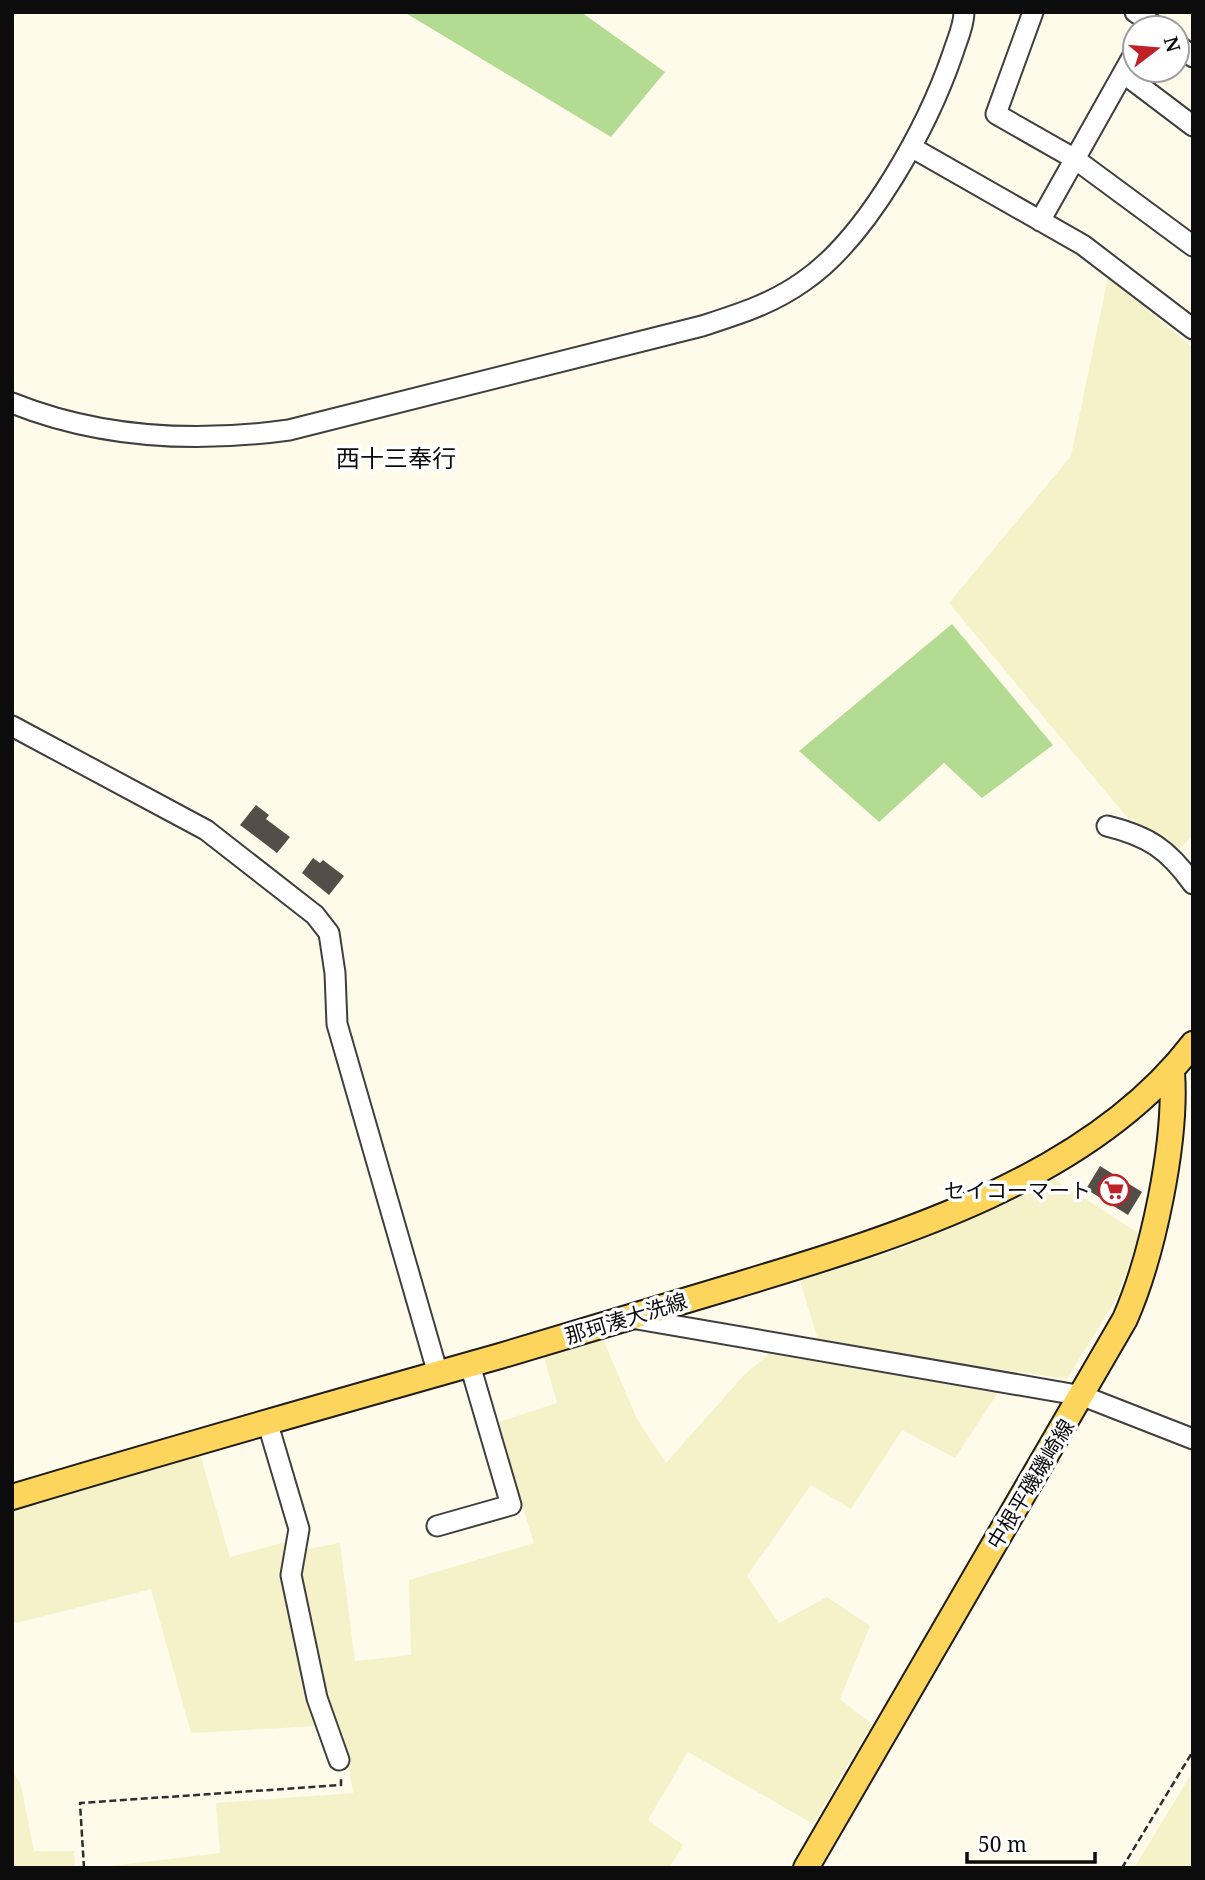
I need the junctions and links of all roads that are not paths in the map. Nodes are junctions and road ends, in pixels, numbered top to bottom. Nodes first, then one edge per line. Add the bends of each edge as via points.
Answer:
1 (964, 12) edge
2 (1033, 12) edge
3 (1121, 78) edge
4 (1136, 84) edge
5 (1193, 126) edge
6 (911, 147) junction
7 (1075, 159) junction
8 (1040, 220) junction
9 (1193, 246) edge
10 (1193, 329) edge
11 (12, 403) edge
12 (12, 726) edge
13 (1107, 826) dead end
14 (1193, 884) edge
15 (1193, 1044) edge
16 (1172, 1072) junction
17 (629, 1318) junction
18 (470, 1364) junction
19 (438, 1374) junction
20 (1083, 1396) junction
21 (267, 1421) junction
22 (1193, 1439) edge
23 (12, 1497) edge
24 (437, 1527) dead end
25 (339, 1760) road end
26 (806, 1868) edge

1 - 6 street via 942,83
2 - 7 street via 996,114
3 - 7 street
4 - 5 street
6 - 8 street
6 - 11 street via 846,245 805,281 761,308 702,326 289,430 240,436 175,439 122,433
7 - 8 street
7 - 9 street
8 - 10 street via 1083,245
12 - 19 street via 206,830 315,915 329,933 340,1037
13 - 14 street via 1136,833 1174,857
15 - 16 main road, 那珂湊大洗線
16 - 17 main road, 那珂湊大洗線 via 1090,1139 996,1190 865,1246
16 - 20 main road, 中根平磯磯崎線 via 1171,1128 1139,1285
17 - 18 main road, 那珂湊大洗線
17 - 20 street
18 - 19 main road, 那珂湊大洗線
18 - 24 street via 511,1505
19 - 21 main road, 那珂湊大洗線
20 - 22 street
20 - 26 main road, 中根平磯磯崎線
21 - 23 main road, 那珂湊大洗線
21 - 25 street via 299,1529 291,1574 317,1698

